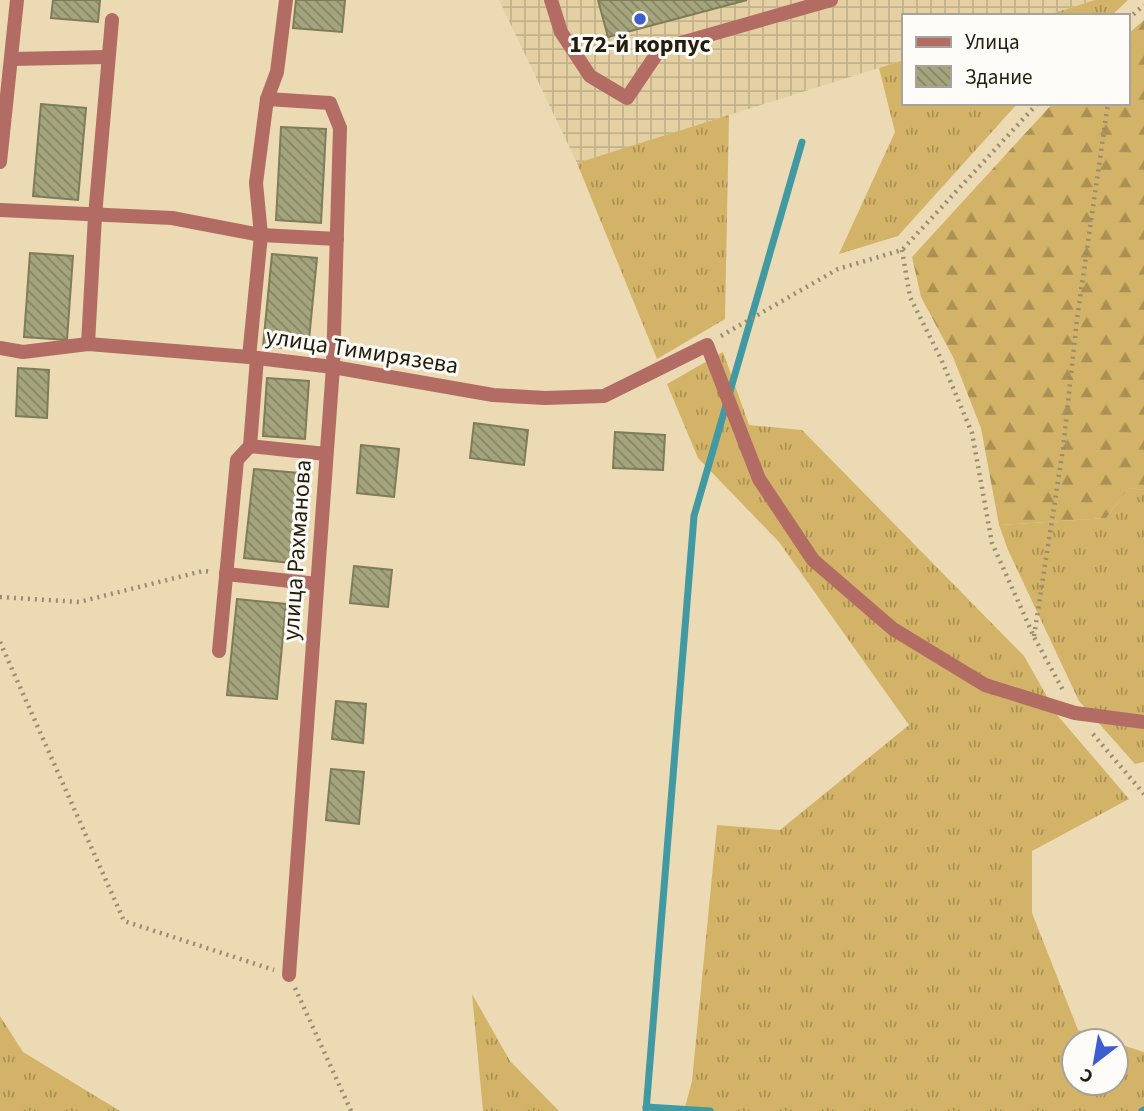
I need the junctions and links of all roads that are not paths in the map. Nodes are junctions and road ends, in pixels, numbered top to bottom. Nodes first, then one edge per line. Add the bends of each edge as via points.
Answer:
1 (17, 0) edge
2 (286, 0) edge
3 (551, 0) edge
4 (831, 0) edge
5 (112, 20) dead end
6 (107, 57) junction
7 (11, 59) junction
8 (267, 99) junction
9 (0, 162) edge
10 (0, 210) edge
11 (95, 216) junction
12 (261, 235) junction
13 (337, 239) junction
14 (88, 344) junction
15 (0, 348) edge
16 (253, 357) junction
17 (332, 367) junction
18 (250, 446) junction
19 (326, 454) junction
20 (226, 574) junction
21 (317, 584) junction
22 (219, 651) dead end
23 (1144, 722) edge
24 (289, 975) road end

1 - 7 street
2 - 8 street via 277,72
3 - 4 street via 561,32 590,76 627,98 660,49
5 - 6 street
6 - 7 street
6 - 11 street
7 - 9 street
8 - 12 street via 256,183
8 - 13 street, улица Рахманова via 330,103 340,128
10 - 11 street
11 - 12 street via 172,218
11 - 14 street
12 - 13 street
12 - 16 street
13 - 17 street, улица Рахманова
14 - 15 street, улица Тимирязева via 23,352
14 - 16 street, улица Тимирязева
16 - 17 street, улица Тимирязева
16 - 18 street
17 - 19 street, улица Рахманова
17 - 23 street, улица Тимирязева via 493,395 604,396 706,345 759,480 813,560 893,629 985,685 1075,713
18 - 19 street
18 - 20 street via 237,460
19 - 21 street, улица Рахманова
20 - 21 street
20 - 22 street
21 - 24 street, улица Рахманова

